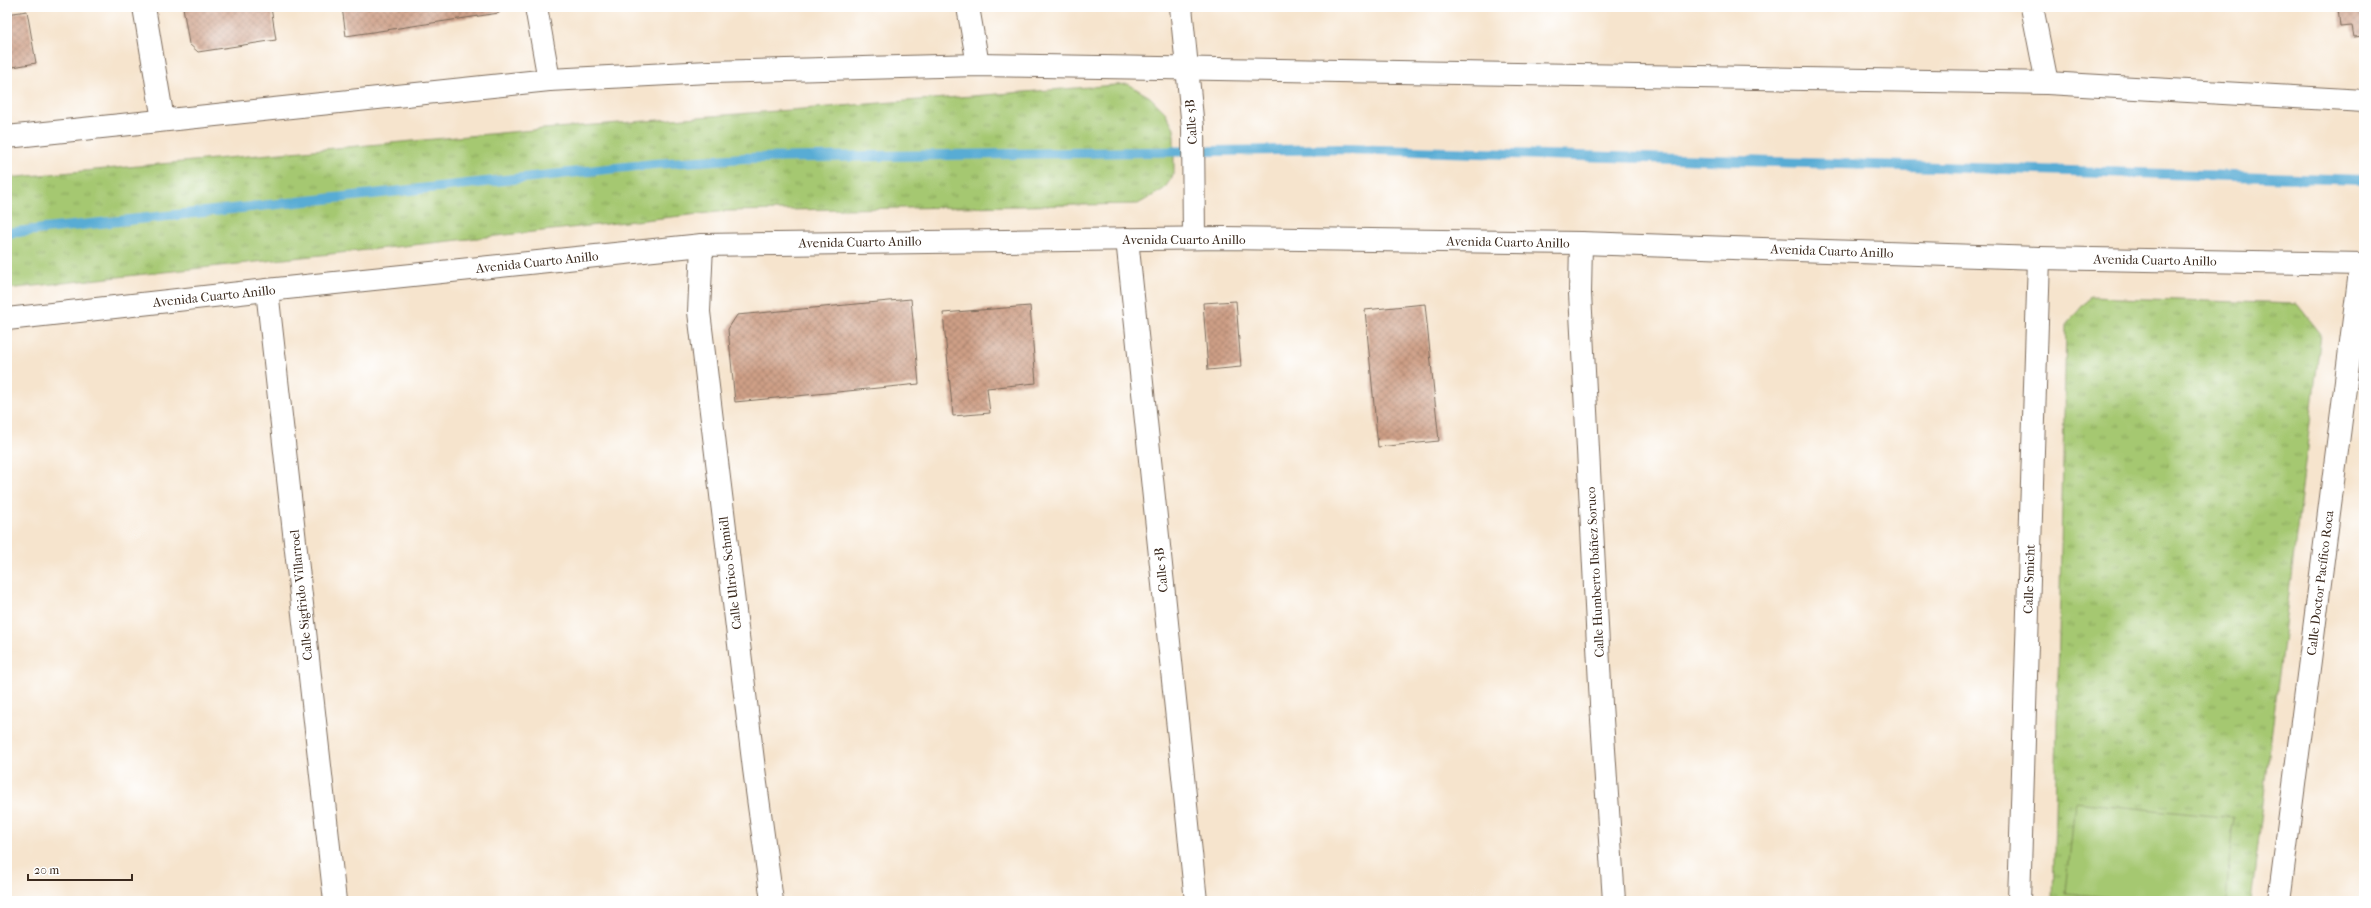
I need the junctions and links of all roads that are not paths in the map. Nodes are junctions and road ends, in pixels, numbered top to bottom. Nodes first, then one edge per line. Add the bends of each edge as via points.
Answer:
1 (144, 7) edge
2 (536, 7) edge
3 (968, 7) edge
4 (1181, 7) edge
5 (2032, 7) edge
6 (978, 65) junction
7 (1187, 68) junction
8 (548, 80) junction
9 (2047, 83) junction
10 (2364, 102) edge
11 (163, 120) junction
12 (7, 137) edge
13 (1194, 238) junction
14 (1127, 239) junction
15 (1581, 242) junction
16 (702, 245) junction
17 (2039, 258) junction
18 (2362, 264) edge
19 (267, 290) junction
20 (7, 319) edge
21 (335, 901) edge
22 (772, 901) edge
23 (1196, 901) edge
24 (1614, 901) edge
25 (2019, 901) edge
26 (2279, 901) edge

1 - 11 main road
2 - 8 main road
3 - 6 main road
4 - 7 main road, Calle 5B
5 - 9 main road
6 - 7 main road
6 - 8 main road via 709,72
7 - 9 main road
7 - 13 main road, Calle 5B via 1193,128
8 - 11 main road
9 - 10 main road
11 - 12 main road
13 - 14 main road, Avenida Cuarto Anillo
13 - 15 main road, Avenida Cuarto Anillo
14 - 16 main road, Avenida Cuarto Anillo
14 - 23 main road, Calle 5B
15 - 17 main road, Avenida Cuarto Anillo
15 - 24 main road, Calle Humberto Ibáñez Soruco via 1580,293
16 - 19 main road, Avenida Cuarto Anillo
16 - 22 main road, Calle Ulrico Schmidl via 699,312
17 - 18 main road, Avenida Cuarto Anillo
17 - 25 main road, Calle Smicht
18 - 26 main road, Calle Doctor Pacífico Roca
19 - 20 main road, Avenida Cuarto Anillo
19 - 21 main road, Calle Sigfrido Villarroel

